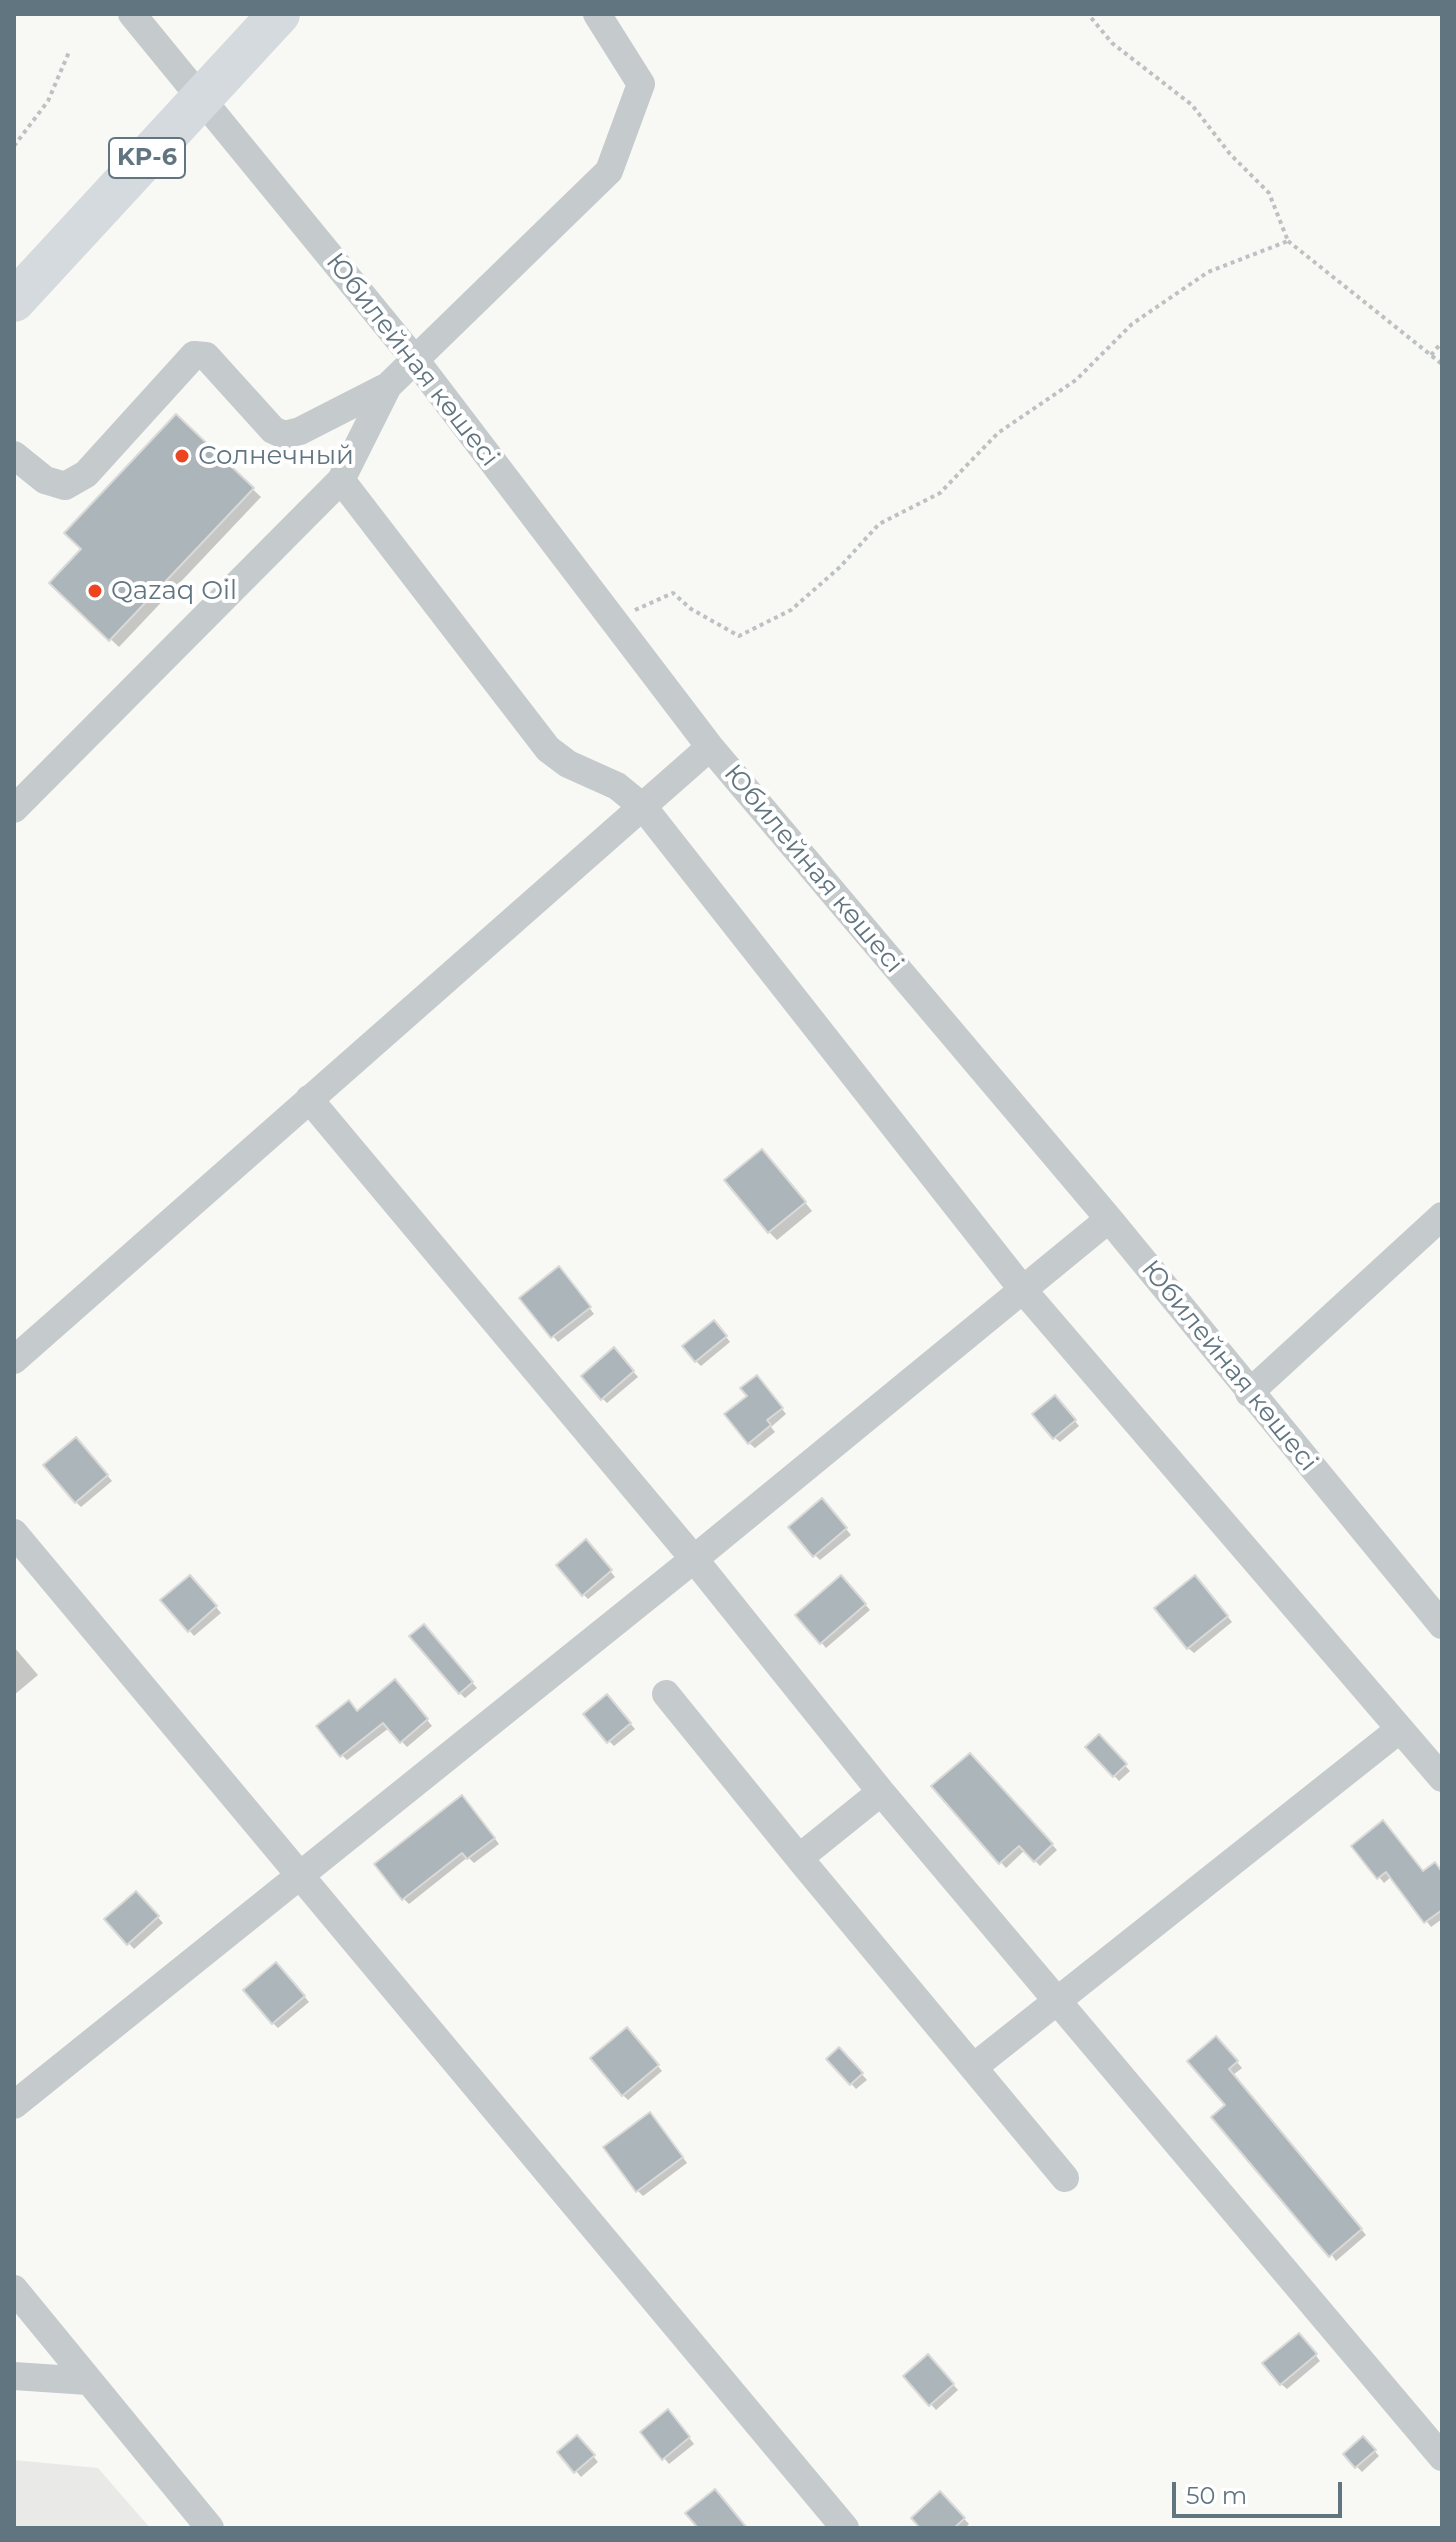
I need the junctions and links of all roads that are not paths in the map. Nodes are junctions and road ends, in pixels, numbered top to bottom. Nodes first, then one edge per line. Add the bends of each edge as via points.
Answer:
1 (132, 14) edge
2 (279, 14) edge
3 (597, 14) edge
4 (203, 99) junction
5 (14, 301) edge
6 (416, 361) junction
7 (388, 386) junction
8 (14, 455) edge
9 (341, 480) junction
10 (710, 747) junction
11 (644, 808) junction
12 (14, 809) edge
13 (309, 1099) junction
14 (1442, 1216) edge
15 (1109, 1219) junction
16 (1023, 1290) junction
17 (14, 1360) edge
18 (1249, 1393) junction
19 (14, 1533) edge
20 (694, 1559) junction
21 (1442, 1625) edge
22 (666, 1694) dead end
23 (1400, 1729) junction
24 (1442, 1778) edge
25 (881, 1792) junction
26 (799, 1858) junction
27 (300, 1873) junction
28 (1059, 2002) junction
29 (975, 2066) junction
30 (14, 2105) edge
31 (1065, 2178) dead end
32 (14, 2289) edge
33 (14, 2376) edge
34 (88, 2381) junction
35 (1442, 2457) edge
36 (210, 2528) edge
37 (845, 2528) edge

1 - 4 street, Юбилейная көшесі
2 - 4 highway, KP-6
3 - 6 street via 641,84 609,171
4 - 5 highway, KP-6
4 - 6 street, Юбилейная көшесі
6 - 7 street
6 - 10 street, Юбилейная көшесі
7 - 8 street via 284,435 273,430 206,356 194,355 86,474 65,486 45,480
7 - 9 street
9 - 11 street via 548,749 617,786
9 - 12 street
10 - 11 street
10 - 15 street, Юбилейная көшесі
11 - 13 street
11 - 16 street
13 - 17 street
13 - 20 street
14 - 18 street
15 - 16 street
15 - 18 street, Юбилейная көшесі
16 - 20 street
16 - 23 street
18 - 21 street, Юбилейная көшесі
19 - 27 street
20 - 25 street
20 - 27 street
22 - 26 street
23 - 24 street
23 - 28 street
25 - 26 street
25 - 28 street
26 - 29 street
27 - 30 street
27 - 37 street
28 - 29 street
28 - 35 street
29 - 31 street
32 - 34 street
33 - 34 street
34 - 36 street

